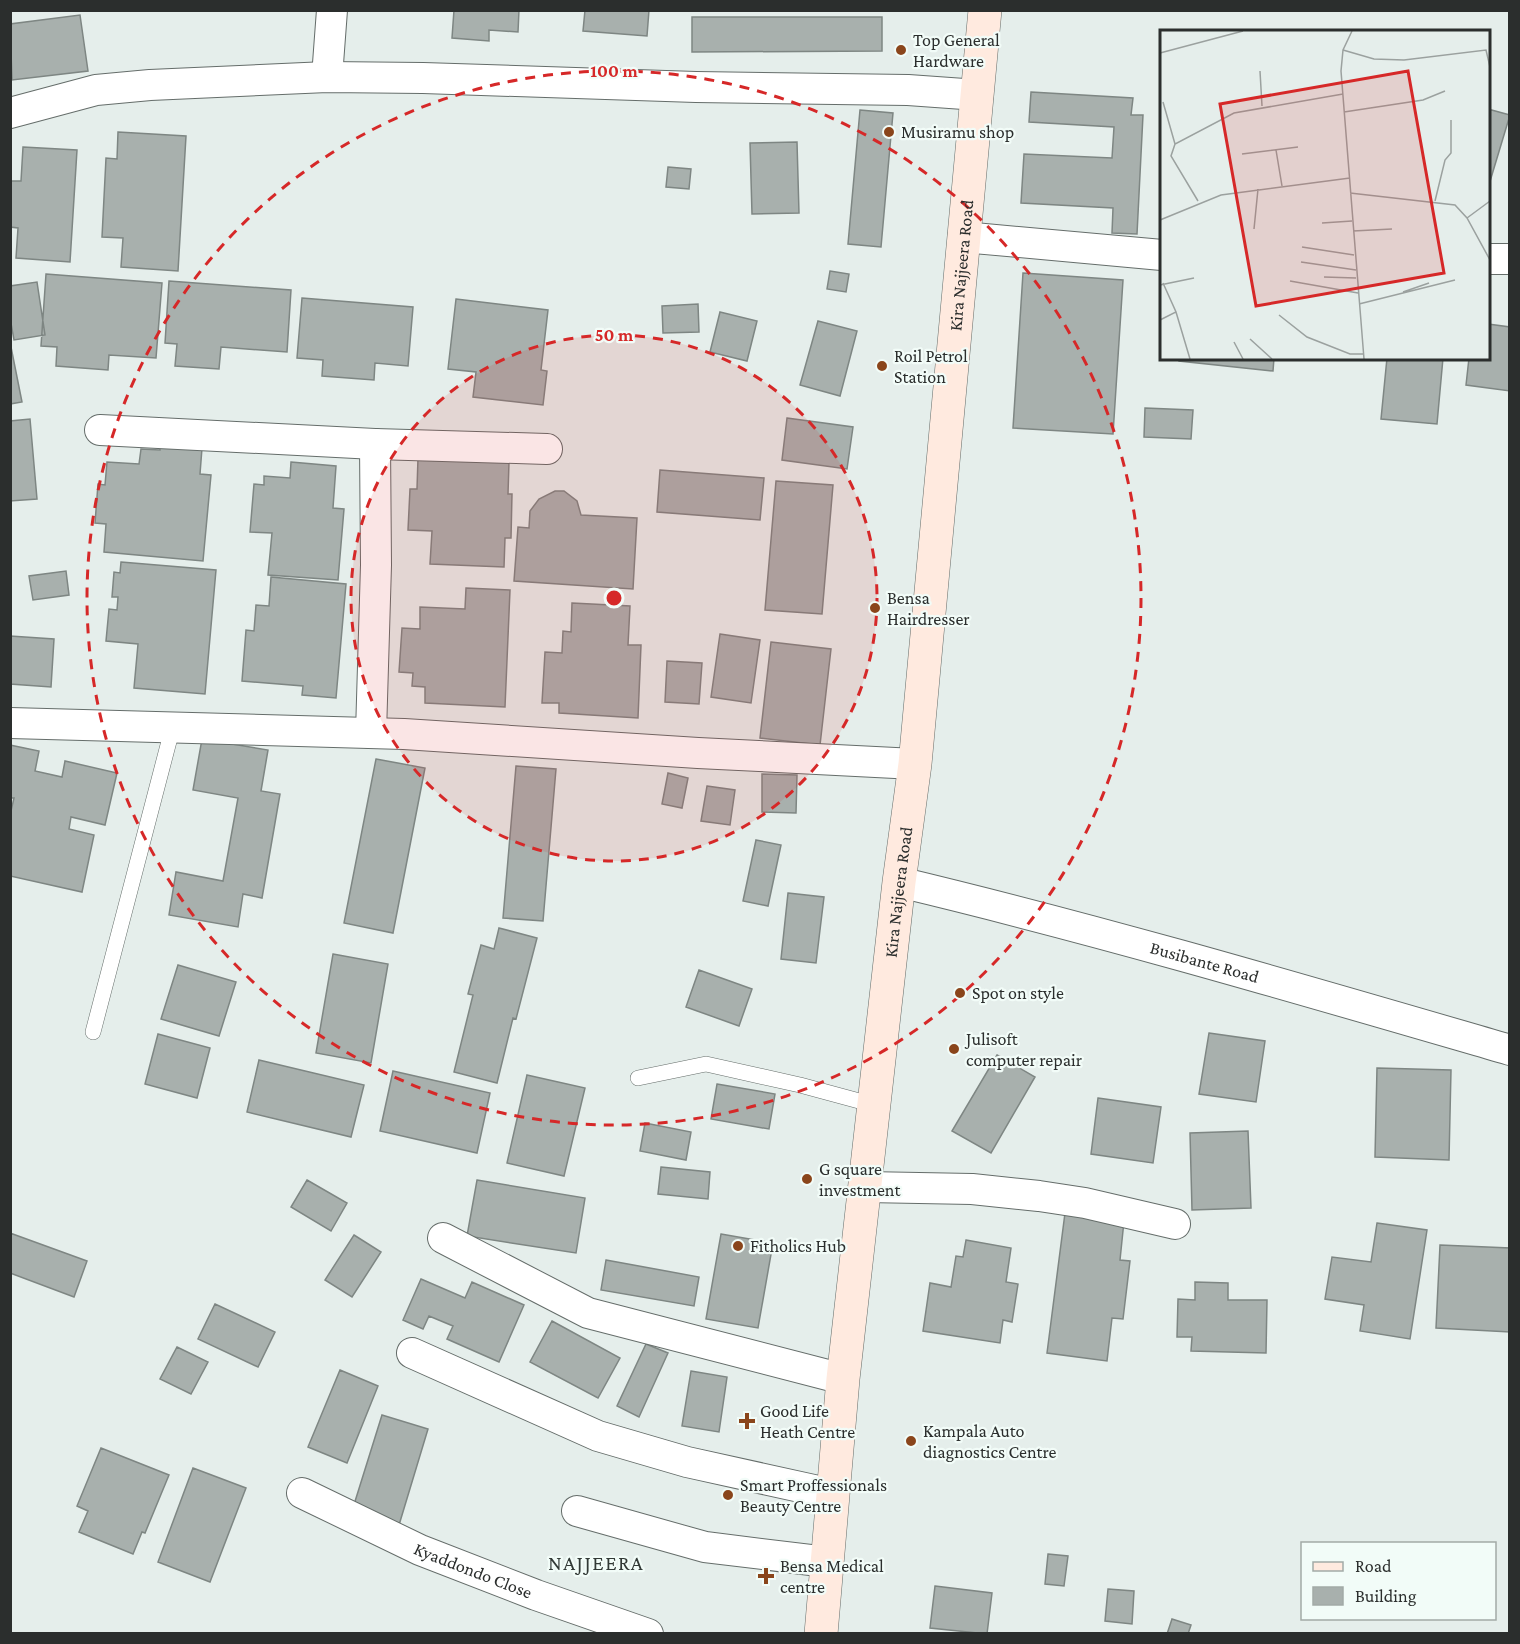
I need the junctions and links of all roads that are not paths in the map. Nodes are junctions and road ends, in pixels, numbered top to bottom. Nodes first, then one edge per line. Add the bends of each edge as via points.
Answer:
1 (332, 10) edge
2 (985, 10) edge
3 (327, 77) junction
4 (978, 95) junction
5 (10, 113) edge
6 (963, 237) junction
7 (1160, 255) edge
8 (1490, 259) edge
9 (1509, 259) edge
10 (100, 430) dead end
11 (375, 444) junction
12 (547, 449) dead end
13 (10, 723) edge
14 (173, 726) junction
15 (371, 733) junction
16 (915, 764) junction
17 (898, 882) junction
18 (93, 1032) dead end
19 (1509, 1050) edge
20 (638, 1078) dead end
21 (874, 1105) junction
22 (866, 1187) junction
23 (1175, 1224) dead end
24 (443, 1238) dead end
25 (412, 1353) dead end
26 (843, 1379) junction
27 (302, 1493) dead end
28 (832, 1494) junction
29 (577, 1511) dead end
30 (827, 1562) junction
31 (648, 1634) edge
32 (821, 1634) edge

1 - 3 street
2 - 4 main road, Kira Najjeera Road
3 - 4 street via 908,90
3 - 5 street via 96,90
4 - 6 main road, Kira Najjeera Road
6 - 7 street
6 - 16 main road, Kira Najjeera Road
8 - 9 street
10 - 11 street
11 - 12 street
11 - 15 street
13 - 14 street
14 - 15 street
14 - 18 lane
15 - 16 street
16 - 17 main road, Kira Najjeera Road
17 - 19 street, Busibante Road via 1263,978
17 - 21 main road, Kira Najjeera Road
20 - 21 lane via 706,1064
21 - 22 main road, Kira Najjeera Road
22 - 23 street via 972,1189 1039,1196
22 - 26 main road, Kira Najjeera Road
24 - 26 street via 588,1313
25 - 28 street via 598,1436 687,1462
26 - 28 main road, Kira Najjeera Road
27 - 31 street, Kyaddondo Close via 420,1550
28 - 30 main road, Kira Najjeera Road
29 - 30 street via 705,1547
30 - 32 main road, Kira Najjeera Road

